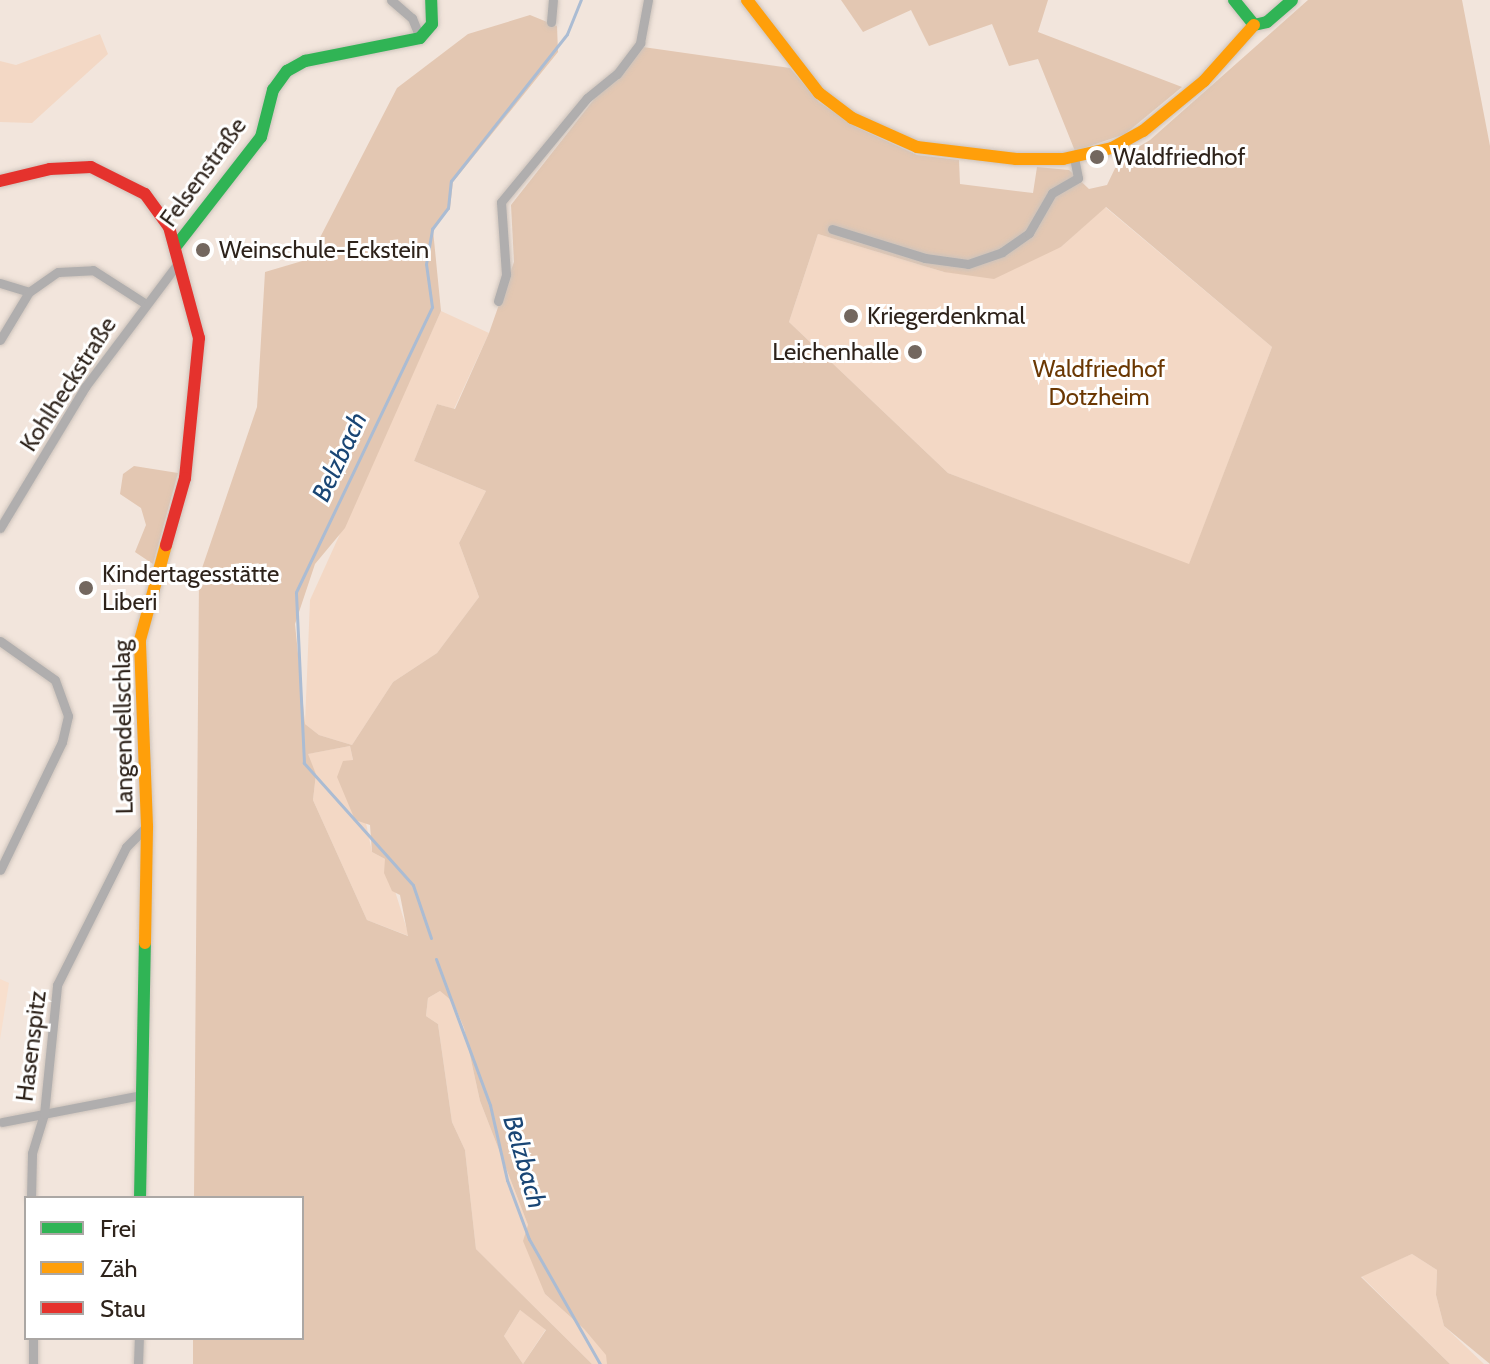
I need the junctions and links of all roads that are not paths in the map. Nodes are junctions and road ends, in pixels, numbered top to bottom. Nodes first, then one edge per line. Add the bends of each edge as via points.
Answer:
1 (391, 0) edge
2 (431, 0) edge
3 (553, 0) edge
4 (648, 0) edge
5 (747, 0) edge
6 (1234, 0) edge
7 (1292, 0) edge
8 (551, 22) dead end
9 (1254, 25) junction
10 (420, 38) junction
11 (1074, 158) junction
12 (0, 181) edge
13 (832, 229) dead end
14 (176, 246) junction
15 (176, 266) junction
16 (0, 283) edge
17 (29, 292) junction
18 (498, 301) dead end
19 (146, 304) junction
20 (0, 340) edge
21 (0, 528) edge
22 (0, 641) edge
23 (147, 826) junction
24 (0, 870) edge
25 (141, 1095) junction
26 (44, 1114) junction
27 (2, 1122) edge
28 (31, 1196) edge
29 (140, 1196) edge
30 (33, 1340) edge
31 (139, 1340) edge
32 (33, 1364) edge
33 (138, 1364) edge

1 - 10 street via 412,18
2 - 10 street via 434,17
3 - 8 street
4 - 18 street via 640,43 501,202 506,274
5 - 11 street via 819,93 852,118 917,147 1016,159
6 - 9 street
7 - 9 street via 1267,22
9 - 11 street via 1204,81 1143,131 1112,148
10 - 14 street, Felsenstraße via 305,61 287,71 273,90 261,137
11 - 13 street via 1078,178 1052,193 1036,225 1002,252 968,264 925,258
12 - 14 street via 70,166 110,173 145,194
14 - 15 street
15 - 19 street, Kohlheckstraße
15 - 23 street, Langendellschlag via 196,315 200,362 185,478 140,640
16 - 17 street
17 - 19 street via 58,272 75,268 110,278
17 - 20 street
19 - 21 street, Kohlheckstraße via 85,387
22 - 24 street via 55,680 68,716 62,742
23 - 25 street, Langendellschlag
23 - 26 street, Hasenspitz via 126,847 57,985
25 - 26 street
25 - 29 street, Langendellschlag
26 - 27 street
26 - 28 street, Hasenspitz via 32,1153
30 - 32 street
31 - 33 street

